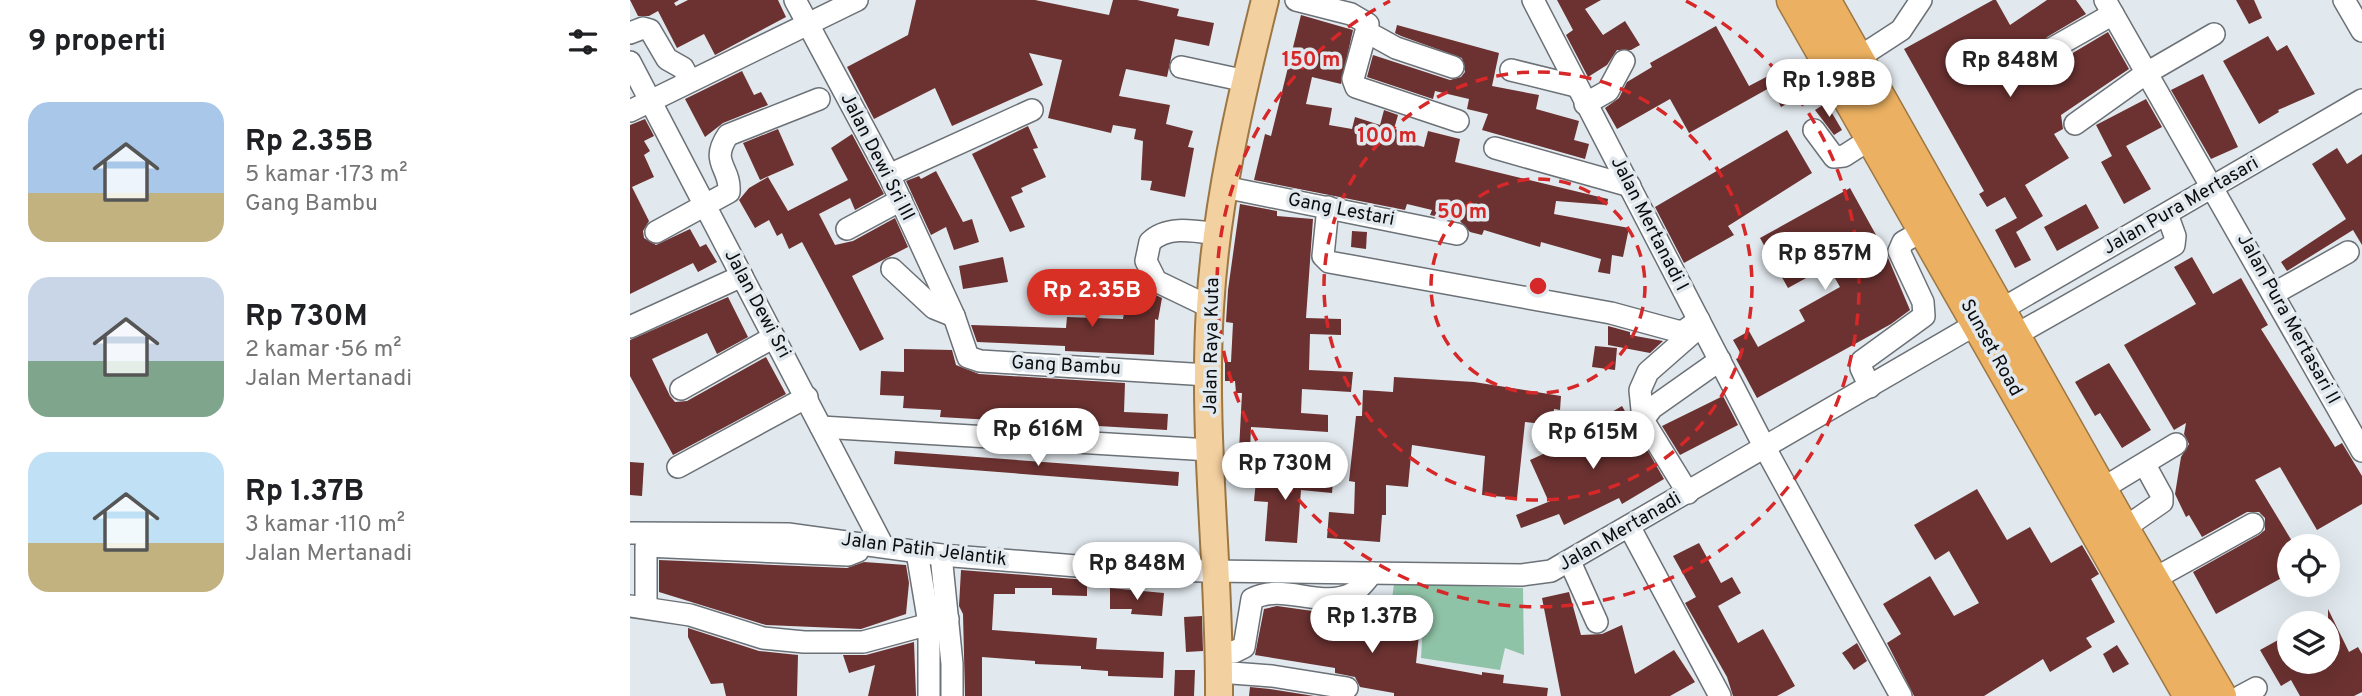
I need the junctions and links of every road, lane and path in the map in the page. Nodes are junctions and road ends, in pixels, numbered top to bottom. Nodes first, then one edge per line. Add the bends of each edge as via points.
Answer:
1 (795, 0) edge
2 (858, 0) edge
3 (1265, 0) edge
4 (1296, 0) edge
5 (1533, 0) edge
6 (1793, 0) edge
7 (1824, 0) edge
8 (1921, 0) edge
9 (2344, 0) edge
10 (2109, 7) edge
11 (809, 26) junction
12 (2362, 31) edge
13 (1367, 32) junction
14 (630, 33) edge
15 (2214, 34) dead end
16 (2053, 48) dead end
17 (1858, 58) junction
18 (1624, 61) dead end
19 (630, 62) edge
20 (1181, 67) dead end
21 (1452, 67) dead end
22 (1511, 70) dead end
23 (2145, 74) junction
24 (690, 81) junction
25 (1246, 81) junction
26 (1580, 95) junction
27 (818, 99) dead end
28 (2362, 100) edge
29 (651, 101) junction
30 (1032, 110) dead end
31 (630, 111) edge
32 (1458, 121) dead end
33 (2075, 124) dead end
34 (1814, 130) dead end
35 (1872, 138) junction
36 (1495, 148) dead end
37 (890, 175) junction
38 (1630, 186) junction
39 (1224, 187) junction
40 (2213, 187) junction
41 (901, 200) junction
42 (705, 205) junction
43 (1328, 207) junction
44 (2167, 214) junction
45 (846, 229) dead end
46 (1924, 230) junction
47 (656, 232) dead end
48 (1217, 233) junction
49 (1457, 234) dead end
50 (2348, 252) dead end
51 (892, 269) dead end
52 (742, 276) junction
53 (2273, 294) junction
54 (1210, 307) junction
55 (954, 316) junction
56 (1700, 323) junction
57 (1997, 324) junction
58 (630, 327) edge
59 (774, 337) junction
60 (1684, 340) junction
61 (1712, 366) junction
62 (1208, 375) junction
63 (1870, 387) junction
64 (681, 389) dead end
65 (807, 397) junction
66 (1643, 420) junction
67 (821, 427) junction
68 (2176, 444) dead end
69 (1765, 448) junction
70 (1210, 450) junction
71 (2362, 451) edge
72 (2145, 465) junction
73 (678, 467) dead end
74 (2100, 490) junction
75 (1688, 493) junction
76 (2253, 524) dead end
77 (1630, 528) junction
78 (2123, 530) junction
79 (630, 533) edge
80 (868, 539) junction
81 (917, 552) junction
82 (941, 555) junction
83 (1570, 562) junction
84 (1218, 571) junction
85 (1372, 573) junction
86 (2152, 580) junction
87 (638, 606) edge
88 (938, 622) junction
89 (1597, 622) dead end
90 (1219, 673) edge
91 (1348, 688) dead end
92 (929, 696) edge
93 (952, 696) edge
94 (1720, 696) edge
95 (1901, 696) edge
96 (2190, 696) edge
97 (2220, 696) edge

1 - 11 street, Jalan Dewi Sri III
2 - 11 street
3 - 25 main road, Jalan Raya Kuta
4 - 13 street via 1361,18 1368,24
5 - 26 street, Jalan Mertanadi I
6 - 35 highway, Sunset Road
7 - 17 highway, Sunset Road
8 - 17 street via 1901,30
9 - 12 street
10 - 16 street
10 - 23 street, Jalan Pura Mertasari II
11 - 24 street
11 - 37 street, Jalan Dewi Sri III
13 - 21 street via 1396,48
13 - 32 street via 1353,79 1356,87
14 - 24 street via 650,30 667,58 682,68
15 - 23 street
17 - 57 highway, Sunset Road
18 - 26 street via 1608,91
19 - 29 street, Jalan Dewi Sri
20 - 25 street
22 - 26 street
23 - 33 street
23 - 40 street, Jalan Pura Mertasari II
24 - 29 street
25 - 39 main road, Jalan Raya Kuta
26 - 38 street, Jalan Mertanadi I
27 - 42 street via 728,135 720,148 720,161 730,190
28 - 40 street, Jalan Pura Mertasari
29 - 31 street
29 - 42 street, Jalan Dewi Sri
30 - 37 street
34 - 35 street via 1833,157 1844,156
35 - 46 highway, Sunset Road
36 - 38 street
37 - 41 street, Jalan Dewi Sri III
38 - 56 street, Jalan Mertanadi I
39 - 43 street, Gang Lestari
39 - 48 main road, Jalan Raya Kuta
40 - 44 street, Jalan Pura Mertasari
40 - 53 street, Jalan Pura Mertasari II
41 - 45 street
41 - 55 street, Jalan Dewi Sri III
42 - 47 street
42 - 52 street, Jalan Dewi Sri
43 - 49 street, Gang Lestari
43 - 56 street via 1323,256 1329,262 1611,313 1677,331
44 - 57 street, Jalan Pura Mertasari
44 - 57 street via 2174,245
46 - 57 highway, Sunset Road
46 - 63 street via 1903,242 1899,251 1923,302 1924,316 1862,361
48 - 54 main road, Jalan Raya Kuta
48 - 54 street via 1163,233 1147,250 1147,268 1156,281
50 - 53 street
51 - 55 street via 934,308
52 - 58 street
52 - 59 street, Jalan Dewi Sri
53 - 71 street, Jalan Pura Mertasari II
54 - 62 main road, Jalan Raya Kuta
55 - 62 street, Gang Bambu via 968,357 980,361
56 - 60 street
56 - 61 street, Jalan Mertanadi I
57 - 63 street, Jalan Mertanadi
57 - 74 highway, Sunset Road
57 - 96 highway, Sunset Road
59 - 64 street
59 - 65 street, Jalan Dewi Sri
60 - 61 street
60 - 66 street via 1648,372 1640,390
61 - 66 street via 1652,408
61 - 69 street, Jalan Mertanadi I
62 - 70 main road, Jalan Raya Kuta
63 - 69 street, Jalan Mertanadi
65 - 67 street, Jalan Dewi Sri
65 - 73 street
66 - 75 street
67 - 70 street
67 - 80 street, Jalan Dewi Sri
68 - 72 street
69 - 75 street, Jalan Mertanadi
69 - 95 street, Jalan Mertanadi I
70 - 84 main road, Jalan Raya Kuta
72 - 74 street
72 - 78 street via 2162,502
74 - 78 highway, Sunset Road
75 - 77 street, Jalan Mertanadi
76 - 86 street
77 - 83 street, Jalan Mertanadi
77 - 94 street
78 - 86 highway, Sunset Road
79 - 80 street, Jalan Patih Jelantik
80 - 81 street, Jalan Patih Jelantik
80 - 87 street via 848,555 646,546
81 - 82 street, Jalan Patih Jelantik
81 - 88 street
82 - 84 street, Jalan Patih Jelantik via 1126,570
82 - 88 street
83 - 85 street, Jalan Mertanadi via 1538,575
83 - 89 street
84 - 85 street, Jalan Mertanadi
84 - 90 main road, Jalan Raya Kuta
85 - 90 street via 1354,593 1334,597 1265,592 1252,599 1244,647 1234,652
86 - 97 highway, Sunset Road
87 - 88 street via 690,615 763,638 804,642 863,642
88 - 92 street
88 - 93 street
90 - 91 street

